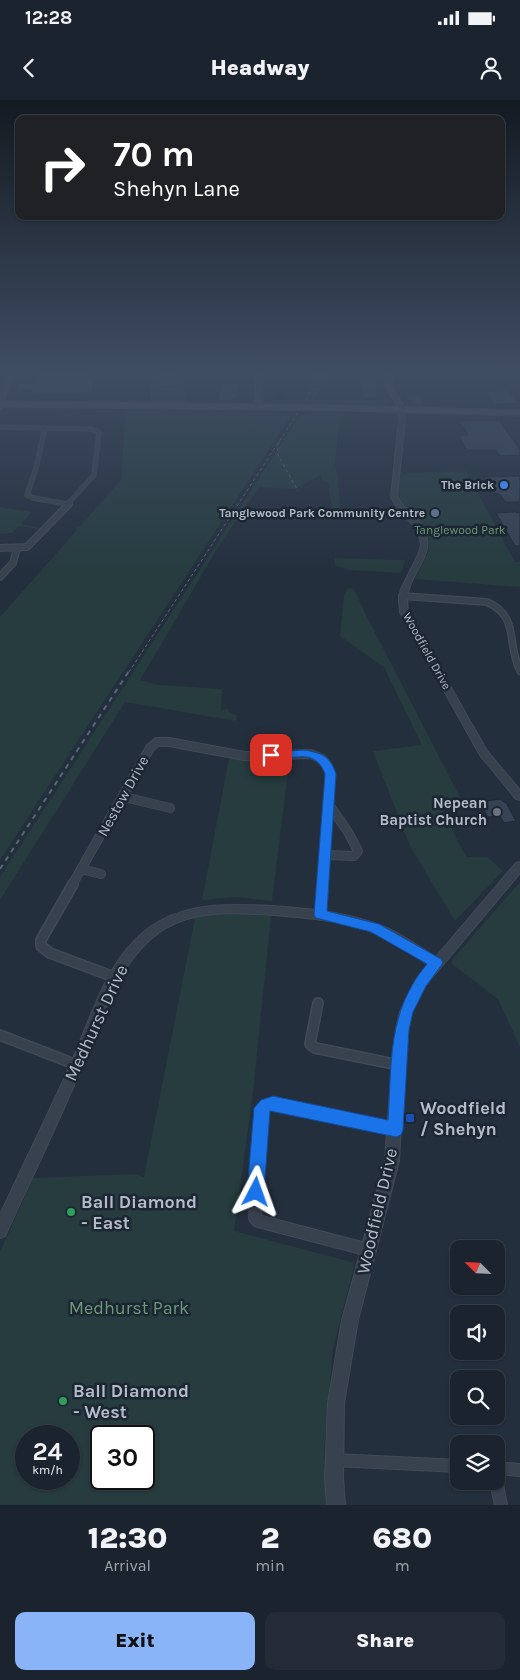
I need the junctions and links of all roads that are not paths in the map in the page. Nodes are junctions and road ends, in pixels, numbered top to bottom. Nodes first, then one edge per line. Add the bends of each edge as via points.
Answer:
1 (42, 440) edge
2 (98, 440) edge
3 (401, 440) edge
4 (67, 504) junction
5 (0, 548) edge
6 (17, 548) junction
7 (0, 577) edge
8 (402, 596) junction
9 (520, 671) edge
10 (124, 797) junction
11 (520, 797) edge
12 (330, 806) junction
13 (170, 808) dead end
14 (325, 855) junction
15 (520, 866) edge
16 (81, 869) junction
17 (101, 874) dead end
18 (321, 915) junction
19 (436, 963) junction
20 (114, 977) junction
21 (318, 1003) dead end
22 (0, 1035) edge
23 (77, 1065) junction
24 (399, 1065) junction
25 (396, 1130) junction
26 (0, 1232) edge
27 (369, 1250) junction
28 (334, 1460) junction
29 (450, 1466) edge
30 (505, 1469) edge
31 (520, 1470) edge
32 (498, 1490) edge
33 (336, 1505) edge
34 (501, 1505) edge

1 - 4 street via 27,495
2 - 4 street via 94,475
3 - 8 street, Woodfield Drive via 394,497 419,527 425,545
4 - 6 street via 33,542
5 - 6 street
6 - 7 street via 13,564
8 - 9 street via 487,602 500,607 513,628 514,660
8 - 11 street, Woodfield Drive via 404,612 483,754
10 - 12 street, Nestow Drive via 150,748 157,742 169,742 244,756 304,753 317,756 328,766 331,774
10 - 13 street
10 - 16 street, Nestow Drive
12 - 14 street, Nestow Drive
12 - 14 street via 358,851 354,856
14 - 18 street, Nestow Drive
15 - 19 street, Woodfield Drive
16 - 17 street
16 - 20 street, Nestow Drive via 40,946 50,953
18 - 19 street, Medhurst Drive via 374,928
18 - 20 street, Medhurst Drive via 228,907 178,917 148,935
19 - 24 street, Woodfield Drive via 421,982 406,1012
20 - 23 street, Medhurst Drive
21 - 24 street via 310,1038 310,1044 315,1048
22 - 23 street
23 - 26 street, Medhurst Drive
24 - 25 street, Woodfield Drive
25 - 27 street, Woodfield Drive via 392,1161
25 - 27 street via 273,1103 262,1108 255,1218 258,1222
27 - 28 street, Woodfield Drive via 350,1320 336,1403
28 - 29 street
28 - 33 street, Woodfield Drive
30 - 31 street
32 - 34 street

